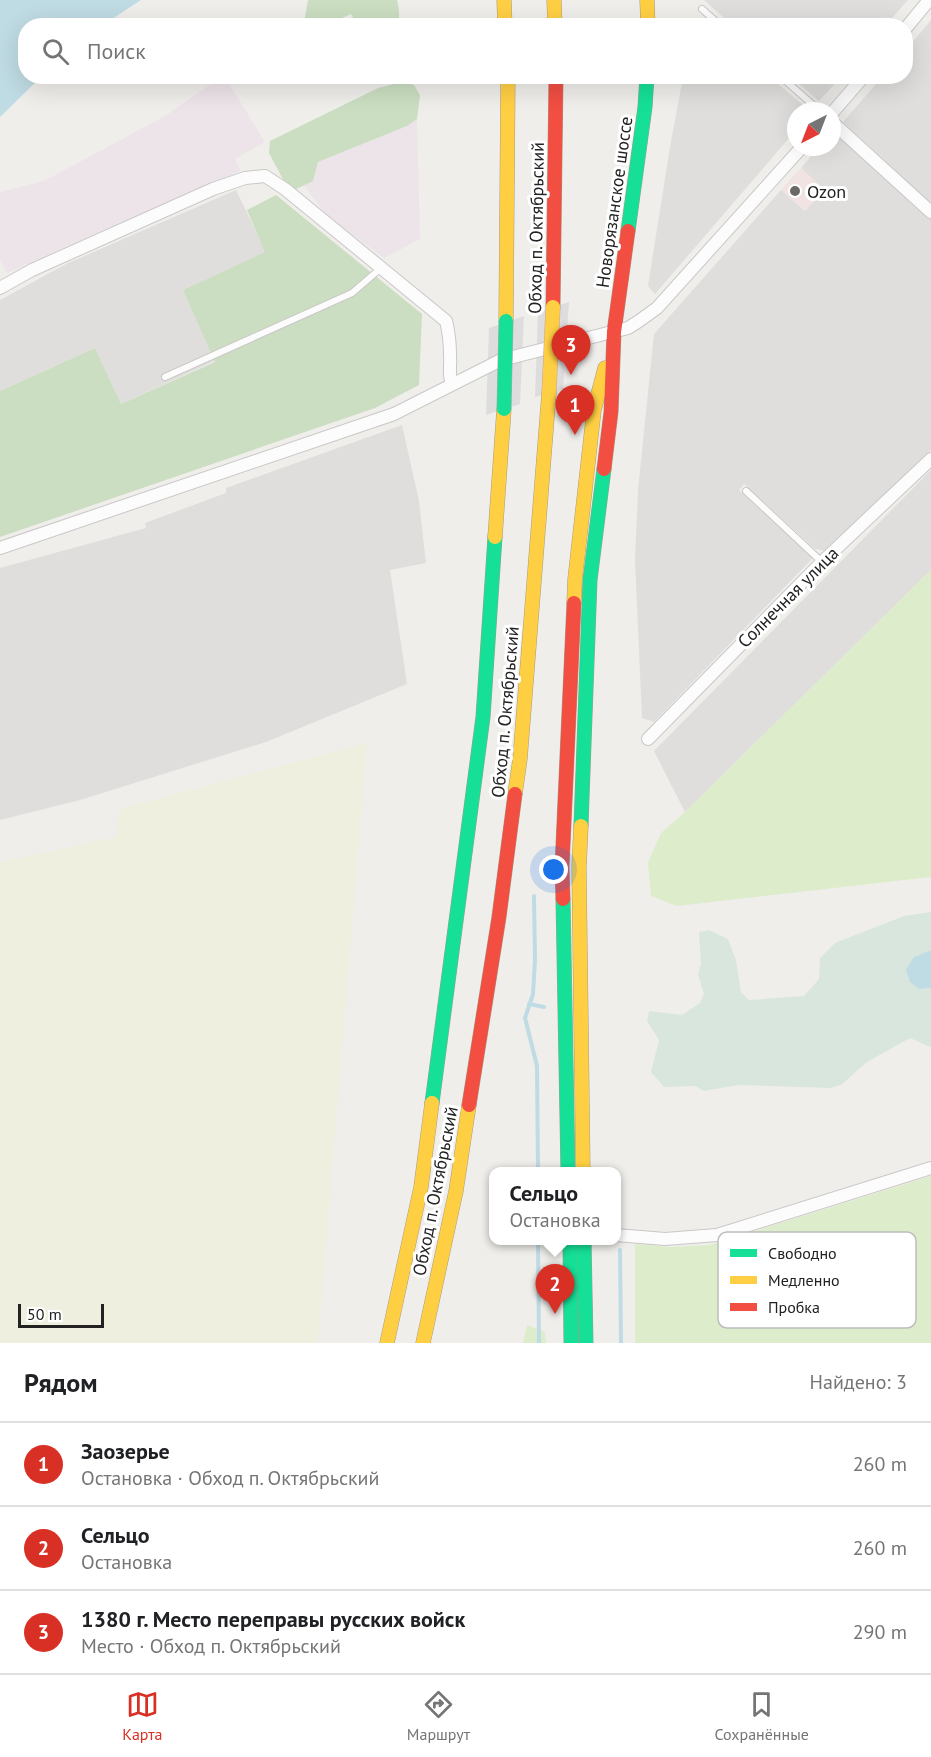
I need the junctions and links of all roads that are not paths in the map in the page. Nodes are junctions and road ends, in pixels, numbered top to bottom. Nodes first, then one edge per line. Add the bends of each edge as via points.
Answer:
1 (504, 0) edge
2 (554, 0) edge
3 (647, 0) edge
4 (929, 0) edge
5 (702, 9) dead end
6 (505, 18) edge
7 (555, 18) edge
8 (648, 18) edge
9 (713, 18) edge
10 (913, 19) edge
11 (508, 84) edge
12 (556, 84) edge
13 (646, 84) edge
14 (789, 84) edge
15 (857, 84) edge
16 (810, 102) edge
17 (841, 103) edge
18 (841, 130) edge
19 (794, 156) edge
20 (931, 212) edge
21 (381, 268) junction
22 (0, 288) edge
23 (614, 332) junction
24 (165, 377) dead end
25 (452, 384) junction
26 (931, 459) edge
27 (746, 491) dead end
28 (0, 548) edge
29 (822, 562) junction
30 (648, 739) dead end
31 (568, 1167) edge
32 (583, 1167) edge
33 (931, 1168) edge
34 (727, 1232) edge
35 (621, 1235) edge
36 (718, 1235) edge
37 (570, 1245) edge
38 (584, 1245) edge
39 (387, 1343) edge
40 (423, 1343) edge
41 (571, 1343) edge
42 (586, 1343) edge

1 - 6 main road
2 - 7 main road
3 - 8 main road
4 - 10 street
5 - 9 lane
11 - 39 main road, Обход п. Октябрьский, bridge via 504,409 483,717 421,1187
12 - 40 main road, Обход п. Октябрьский, bridge via 549,393 520,759 456,1191
13 - 23 main road, Новорязанское шоссе
14 - 16 lane
15 - 17 street
18 - 20 street
19 - 23 street via 657,308 628,328
21 - 22 street via 265,176 244,178 213,189
21 - 24 lane via 352,293
21 - 25 street via 446,321
23 - 25 street via 501,360
23 - 31 main road via 594,410 575,579 562,867
23 - 32 main road via 611,412 590,580 579,867
25 - 28 street via 394,414
26 - 29 street, Солнечная улица
27 - 29 lane
29 - 30 street, Солнечная улица
33 - 34 street
35 - 36 street via 665,1239
37 - 41 main road
38 - 42 main road

